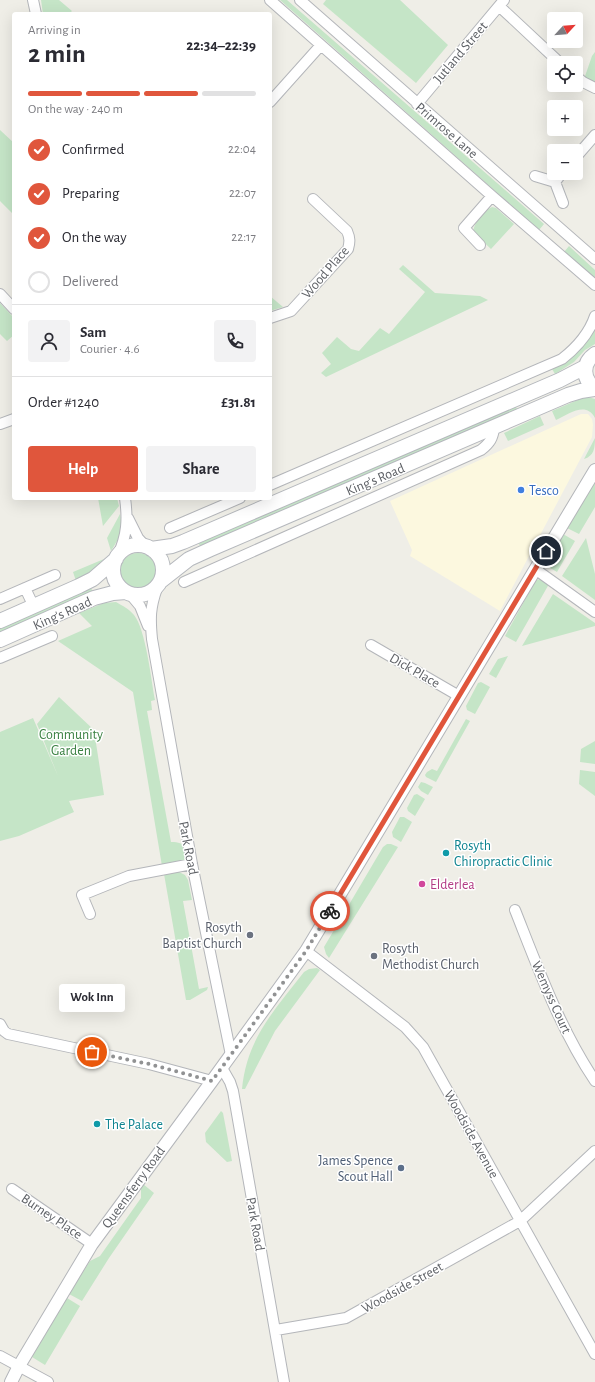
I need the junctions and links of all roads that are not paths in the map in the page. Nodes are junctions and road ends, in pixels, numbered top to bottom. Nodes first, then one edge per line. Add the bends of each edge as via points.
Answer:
1 (33, 0) edge
2 (270, 0) edge
3 (300, 0) edge
4 (502, 3) edge
5 (36, 12) edge
6 (321, 46) junction
7 (553, 56) edge
8 (583, 82) edge
9 (595, 88) edge
10 (272, 100) edge
11 (417, 104) junction
12 (595, 135) edge
13 (583, 149) edge
14 (535, 176) dead end
15 (555, 182) joint
16 (492, 196) junction
17 (313, 199) dead end
18 (563, 203) dead end
19 (480, 245) dead end
20 (595, 259) edge
21 (595, 285) edge
22 (0, 294) edge
23 (12, 306) edge
24 (595, 316) edge
25 (272, 317) edge
26 (595, 354) edge
27 (585, 367) junction
28 (595, 388) edge
29 (12, 420) edge
30 (0, 424) edge
31 (494, 428) junction
32 (595, 470) edge
33 (272, 484) edge
34 (125, 500) edge
35 (235, 500) edge
36 (214, 509) junction
37 (127, 516) junction
38 (221, 525) junction
39 (170, 528) dead end
40 (148, 547) junction
41 (211, 549) junction
42 (117, 557) junction
43 (218, 566) junction
44 (535, 569) junction
45 (55, 575) dead end
46 (184, 582) dead end
47 (159, 584) junction
48 (25, 588) junction
49 (128, 593) junction
50 (0, 599) edge
51 (34, 607) junction
52 (595, 612) edge
53 (0, 621) edge
54 (31, 626) junction
55 (52, 636) dead end
56 (152, 639) junction
57 (0, 640) edge
58 (37, 642) junction
59 (371, 645) dead end
60 (0, 658) edge
61 (459, 696) junction
62 (192, 864) junction
63 (515, 910) dead end
64 (90, 914) dead end
65 (306, 951) junction
66 (1, 1030) edge
67 (231, 1055) junction
68 (222, 1068) junction
69 (212, 1081) junction
70 (595, 1081) edge
71 (595, 1152) edge
72 (12, 1189) dead end
73 (520, 1220) junction
74 (92, 1244) junction
75 (276, 1330) junction
76 (595, 1354) edge
77 (0, 1356) edge
78 (18, 1366) junction
79 (11, 1382) edge
80 (48, 1382) edge
81 (284, 1382) edge

1 - 5 street
2 - 6 street, Primrose Lane
3 - 11 street, Primrose Lane
4 - 7 street
4 - 11 street, Jutland Street
6 - 10 street
6 - 16 street, Primrose Lane
8 - 9 street
11 - 20 street, Primrose Lane
12 - 13 street
14 - 15 street
15 - 18 street
16 - 19 street via 464,228
16 - 21 street, Primrose Lane
17 - 25 street, Wood Place via 347,231 350,237 348,249 291,311
22 - 23 street
24 - 33 street via 584,337 562,359
26 - 27 main road
27 - 28 main road via 586,378
27 - 38 main road, King's Road
28 - 31 main road, King's Road via 568,395
29 - 30 street
31 - 41 main road, King's Road
31 - 43 street via 489,444 481,450
32 - 44 street, Queensferry Road
34 - 37 street
35 - 36 street
36 - 38 street
36 - 39 street
37 - 40 street via 138,538
37 - 42 street via 127,530
38 - 40 main road, King's Road via 172,546
40 - 42 main road, King's Road via 132,546 124,549
40 - 47 main road via 155,551 163,565 164,573
41 - 43 street
41 - 47 main road, King's Road via 189,560
42 - 49 main road via 113,571 115,580 119,587
42 - 51 main road, King's Road via 93,579
43 - 46 street
44 - 52 street
44 - 61 street, Queensferry Road
45 - 48 street
47 - 49 main road, King's Road via 150,593
47 - 56 street, Park Road via 151,610
48 - 50 street
48 - 51 street
49 - 54 main road, King's Road via 94,598
49 - 56 street, Park Road via 140,606
51 - 53 main road, King's Road
54 - 57 main road, King's Road
54 - 58 street
55 - 58 street
56 - 62 street, Park Road
58 - 60 street
59 - 61 street, Dick Place
61 - 65 street, Queensferry Road
62 - 64 street via 129,876 82,895
62 - 67 street, Park Road
63 - 70 street, Wemyss Court via 558,1012
65 - 67 street, Queensferry Road
65 - 73 street, Woodside Avenue via 405,1027 423,1046
66 - 69 street via 8,1034 149,1064
67 - 68 street, Queensferry Road
68 - 69 street, Queensferry Road
68 - 75 street, Park Road via 233,1091
69 - 74 street, Queensferry Road
71 - 73 street, Woodside Street
72 - 74 street, Burney Place
73 - 75 street, Woodside Street via 346,1318
73 - 76 street, Woodside Avenue
74 - 78 street, Queensferry Road
75 - 81 street, Park Road
77 - 78 street
78 - 79 street, Queensferry Road
78 - 80 street

